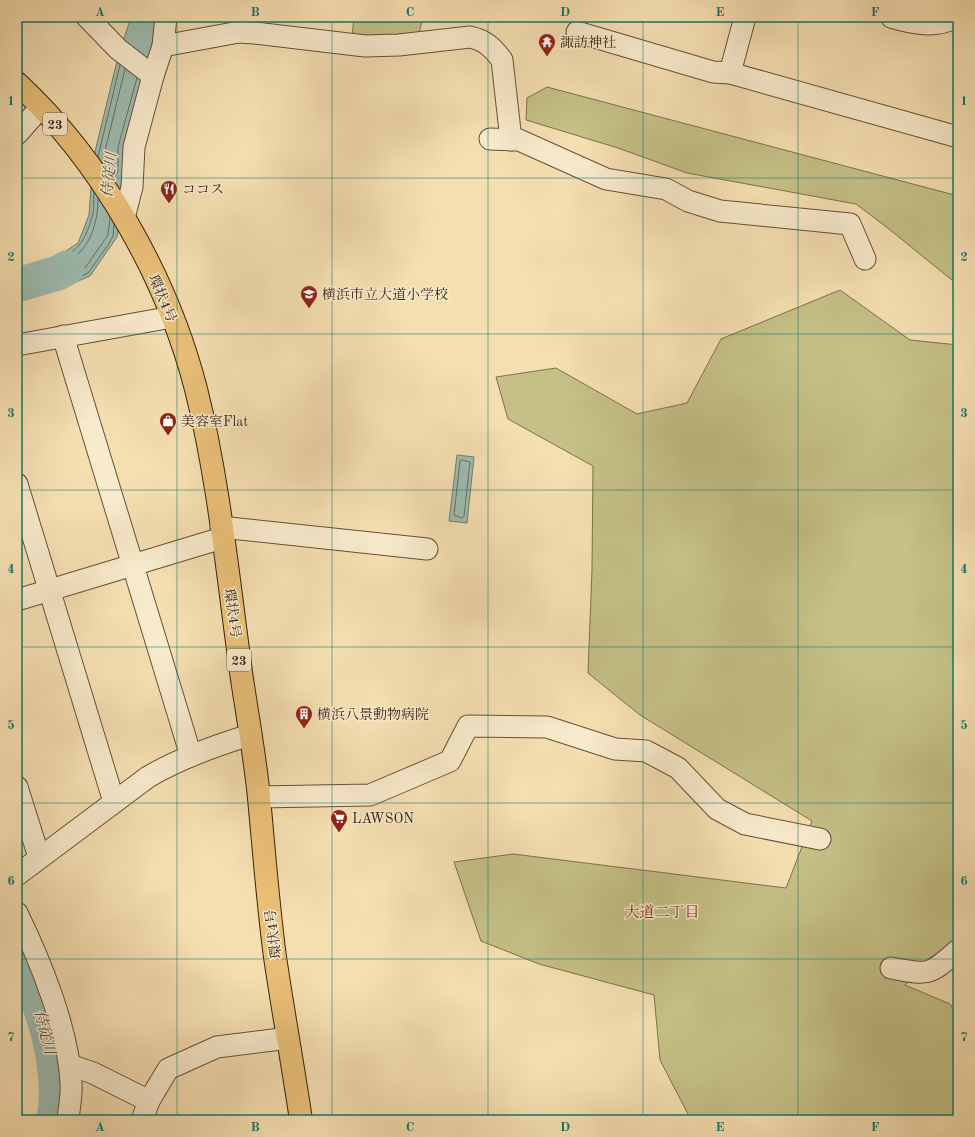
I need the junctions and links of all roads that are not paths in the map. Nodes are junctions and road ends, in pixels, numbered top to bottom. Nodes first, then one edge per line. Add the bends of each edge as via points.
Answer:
1 (87, 17) edge
2 (166, 17) edge
3 (745, 17) edge
4 (892, 17) edge
5 (955, 17) edge
6 (577, 32) dead end
7 (163, 46) junction
8 (730, 73) junction
9 (151, 74) junction
10 (17, 83) edge
11 (41, 107) junction
12 (17, 134) edge
13 (958, 137) edge
14 (490, 139) dead end
15 (511, 140) junction
16 (123, 216) junction
17 (865, 259) dead end
18 (172, 317) junction
19 (63, 336) junction
20 (17, 345) edge
21 (17, 484) edge
22 (222, 532) junction
23 (427, 549) dead end
24 (133, 565) junction
25 (49, 590) junction
26 (17, 600) edge
27 (250, 735) junction
28 (191, 756) junction
29 (17, 787) edge
30 (259, 797) junction
31 (114, 802) junction
32 (820, 839) dead end
33 (39, 857) junction
34 (17, 875) edge
35 (17, 913) edge
36 (958, 950) edge
37 (891, 968) dead end
38 (288, 1038) junction
39 (70, 1065) junction
40 (145, 1110) edge
41 (68, 1120) edge
42 (301, 1120) edge

1 - 9 street via 118,49
2 - 7 street
3 - 8 street
4 - 5 street via 929,24
6 - 8 street via 713,72
7 - 9 street
7 - 15 street via 239,32 365,46 400,46 470,37 482,39 502,60
8 - 13 street
9 - 16 street via 134,147 132,187
10 - 11 main road, 23
11 - 12 street
11 - 16 main road, 23 via 90,166
14 - 15 street
15 - 17 street via 518,140 606,179 666,189 720,211 850,224
16 - 18 main road, 環状4号 / 23
18 - 19 street
18 - 22 main road, 環状4号 / 23 via 195,388
19 - 20 street
19 - 24 street
21 - 25 street
22 - 23 street
22 - 24 street
22 - 27 main road, 環状4号 / 23
24 - 25 street
24 - 28 street
25 - 26 street
25 - 31 street
27 - 28 street
27 - 30 main road, 環状4号 / 23
28 - 31 street via 152,774
29 - 33 street
30 - 32 street via 370,794 450,761 468,726 547,727 615,749 646,751 678,768 717,809 745,824
30 - 38 main road, 環状4号 / 23 via 275,958
31 - 33 street
33 - 34 street
35 - 39 street via 48,987
36 - 37 street via 928,973
38 - 40 street via 217,1047 168,1069
38 - 42 main road, 環状4号 / 23
39 - 40 street via 93,1073
39 - 41 street via 72,1085

